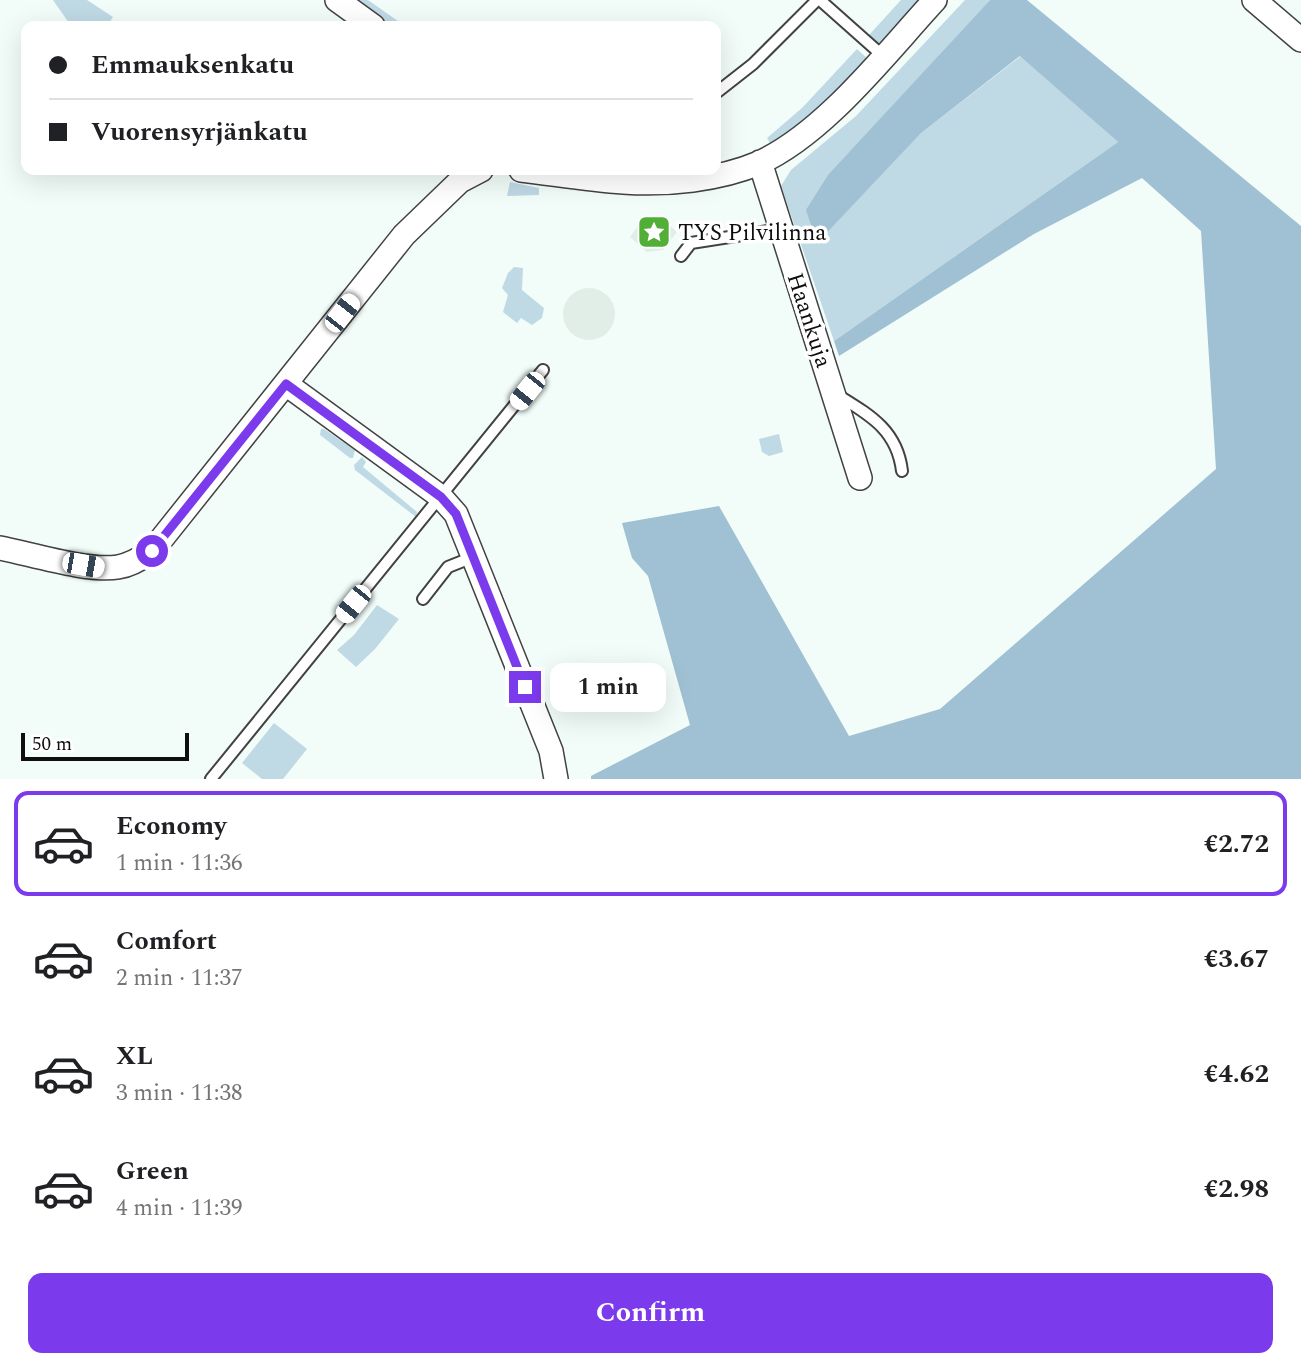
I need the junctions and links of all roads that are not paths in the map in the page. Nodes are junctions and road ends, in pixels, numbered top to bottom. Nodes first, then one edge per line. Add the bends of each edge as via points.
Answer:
1 (337, 0) edge
2 (819, 0) edge
3 (935, 0) edge
4 (1254, 0) edge
5 (366, 21) edge
6 (1301, 40) edge
7 (883, 57) junction
8 (721, 89) edge
9 (760, 162) junction
10 (471, 175) edge
11 (564, 175) edge
12 (720, 175) edge
13 (721, 175) edge
14 (781, 229) junction
15 (681, 256) dead end
16 (543, 370) dead end
17 (286, 384) junction
18 (833, 393) junction
19 (902, 471) dead end
20 (860, 478) dead end
21 (441, 497) junction
22 (0, 548) edge
23 (475, 557) junction
24 (423, 598) dead end
25 (211, 779) edge
26 (556, 779) edge

1 - 5 street
2 - 7 lane
2 - 8 lane
3 - 7 street
4 - 6 street
7 - 9 street via 816,126
9 - 13 street
9 - 14 street, Haankuja
10 - 17 street via 404,235
11 - 12 street via 624,182
14 - 15 lane via 691,243
14 - 18 street, Haankuja
16 - 21 lane
17 - 21 street
17 - 22 street via 169,531 141,558 116,567 98,567
18 - 19 lane via 888,432 900,454
18 - 20 street, Haankuja
21 - 23 street via 456,514
21 - 25 lane
23 - 24 lane via 448,567
23 - 26 street via 551,751

